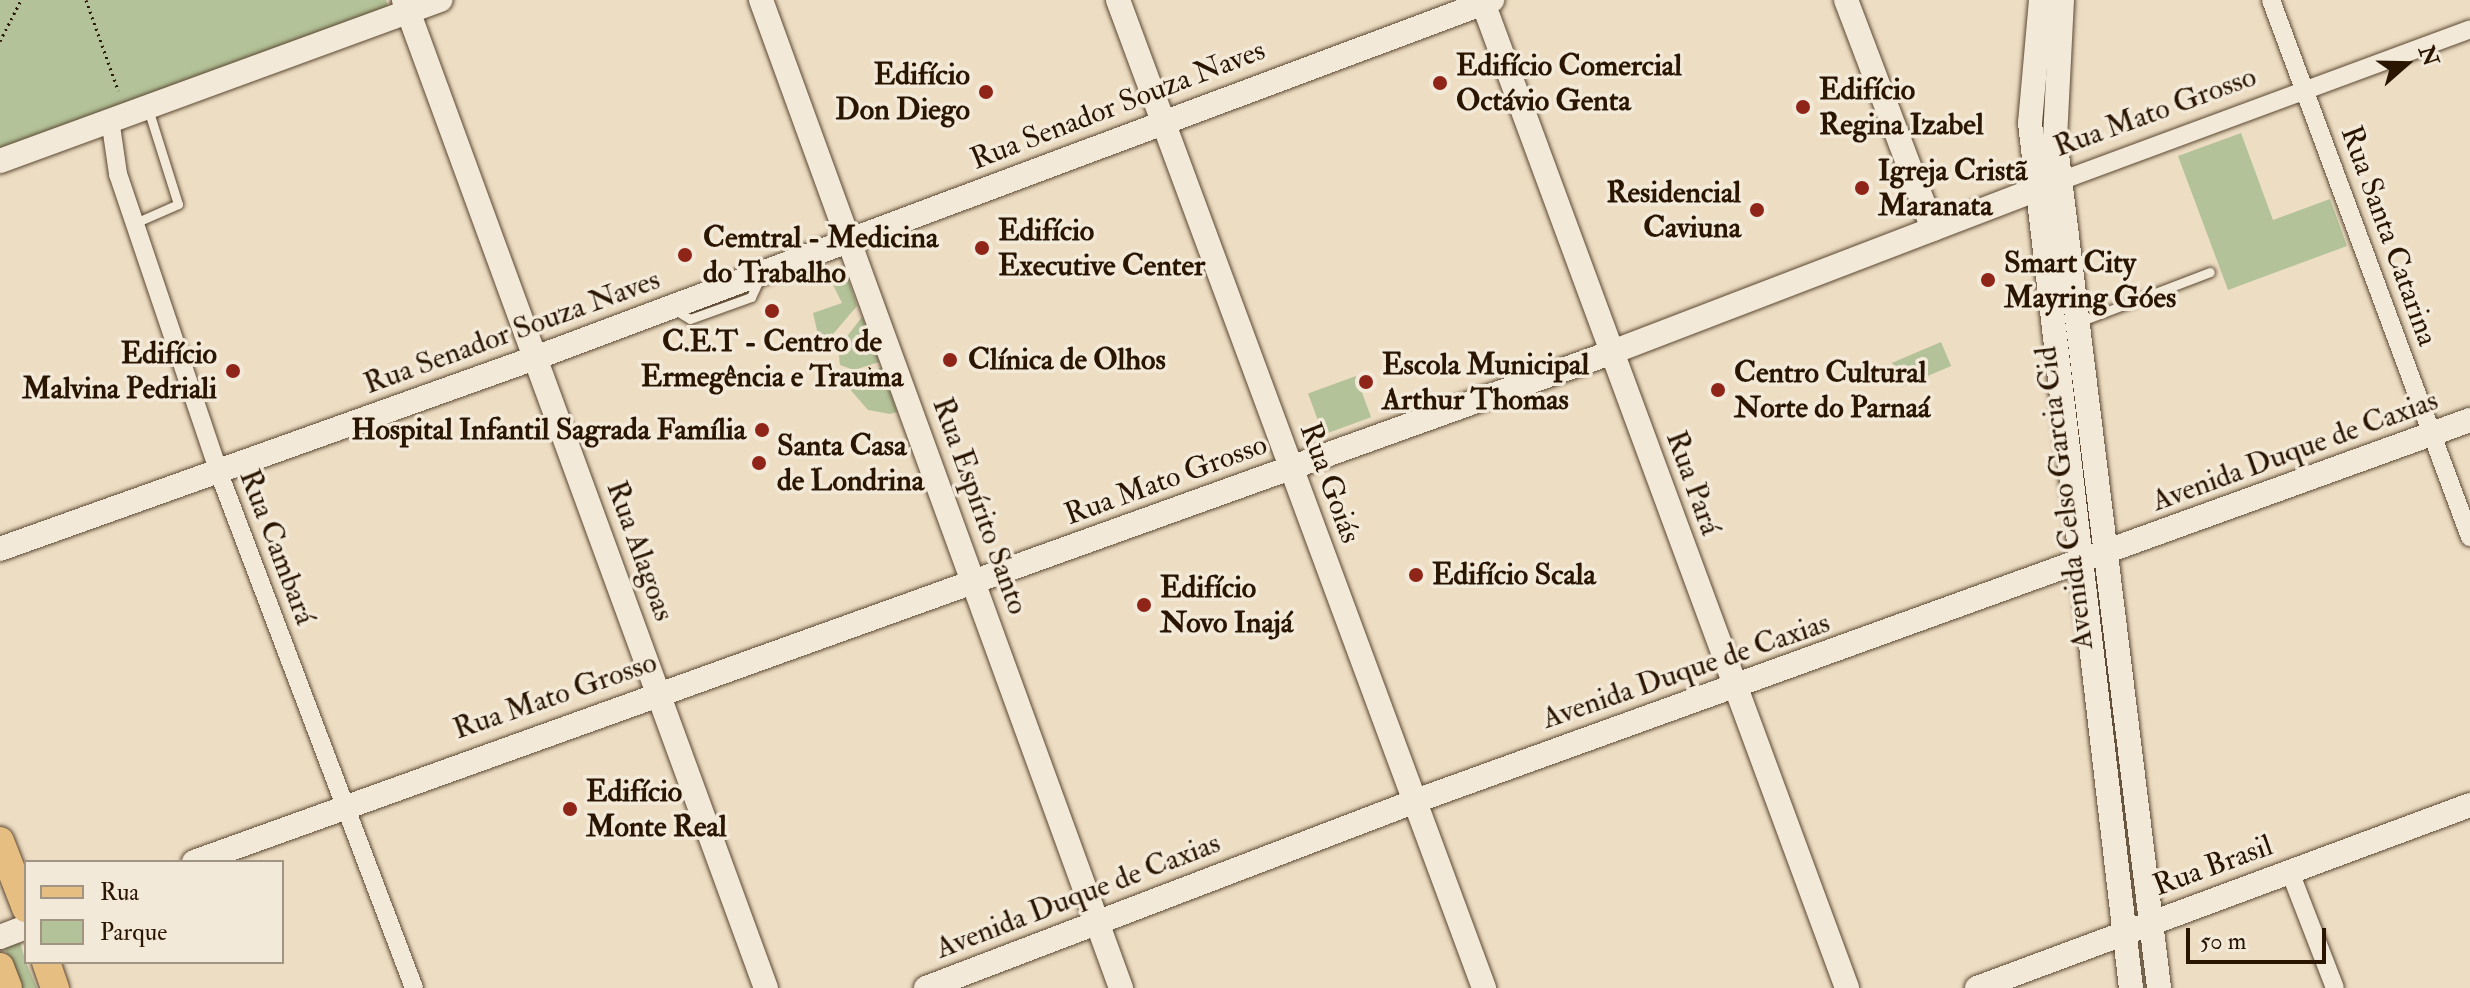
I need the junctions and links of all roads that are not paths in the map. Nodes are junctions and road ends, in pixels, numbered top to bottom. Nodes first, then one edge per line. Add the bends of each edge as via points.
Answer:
1 (441, 0) edge
2 (761, 0) edge
3 (1118, 0) edge
4 (1846, 0) edge
5 (2041, 0) edge
6 (2062, 0) edge
7 (2271, 0) edge
8 (1486, 1) edge
9 (406, 6) edge
10 (2470, 29) edge
11 (2307, 90) junction
12 (147, 106) junction
13 (110, 119) junction
14 (1164, 121) junction
15 (0, 161) edge
16 (2049, 185) junction
17 (135, 223) junction
18 (1933, 229) junction
19 (849, 241) junction
20 (2210, 272) dead end
21 (2076, 324) junction
22 (1610, 353) junction
23 (535, 358) junction
24 (2470, 420) edge
25 (2431, 434) junction
26 (1291, 469) junction
27 (219, 473) junction
28 (2470, 537) edge
29 (0, 549) edge
30 (2104, 556) junction
31 (2077, 566) junction
32 (973, 583) junction
33 (2118, 666) junction
34 (2090, 671) junction
35 (1735, 688) junction
36 (659, 694) junction
37 (2132, 773) junction
38 (2105, 779) junction
39 (1413, 802) junction
40 (344, 803) junction
41 (2470, 805) edge
42 (0, 841) edge
43 (199, 860) edge
44 (2290, 872) junction
45 (6, 876) edge
46 (24, 905) edge
47 (2152, 922) junction
48 (1098, 925) junction
49 (24, 928) edge
50 (2125, 932) junction
51 (0, 937) edge
52 (47, 964) edge
53 (0, 967) edge
54 (8, 988) edge
55 (55, 988) edge
56 (414, 988) edge
57 (766, 988) edge
58 (926, 988) edge
59 (1121, 988) edge
60 (1484, 988) edge
61 (1847, 988) edge
62 (1977, 988) edge
63 (2131, 988) edge
64 (2159, 988) edge
65 (2335, 988) edge

1 - 9 street
2 - 19 street, Rua Espírito Santo
3 - 14 street, Rua Goiás
4 - 18 street
5 - 16 street, Avenida Celso Garcia Cid via 2029,83
6 - 16 street, Avenida Celso Garcia Cid
7 - 11 street, Rua Santa Catarina
8 - 14 street, Rua Senador Souza Naves
8 - 22 street, Rua Pará
9 - 12 street
9 - 23 street, Rua Alagoas
10 - 11 street, Rua Mato Grosso
11 - 16 street, Rua Mato Grosso
11 - 25 street, Rua Santa Catarina
12 - 13 street
12 - 17 lane via 178,204
13 - 15 street
13 - 17 street, Rua Cambará
14 - 19 street, Rua Senador Souza Naves
14 - 26 street, Rua Goiás
16 - 18 street, Rua Mato Grosso
16 - 21 street, Avenida Celso Garcia Cid
16 - 31 street, Avenida Celso Garcia Cid
17 - 27 street, Rua Cambará
18 - 22 street, Rua Mato Grosso
19 - 23 street, Rua Senador Souza Naves
19 - 32 street, Rua Espírito Santo
20 - 21 lane
21 - 30 street, Avenida Celso Garcia Cid
22 - 26 street, Rua Mato Grosso
22 - 35 street, Rua Pará
23 - 27 street, Rua Senador Souza Naves
23 - 36 street, Rua Alagoas
24 - 25 street, Avenida Duque de Caxias
25 - 28 street, Rua Santa Catarina
25 - 30 street, Avenida Duque de Caxias
26 - 32 street, Rua Mato Grosso
26 - 39 street, Rua Goiás
27 - 29 street, Rua Senador Souza Naves
27 - 40 street, Rua Cambará
30 - 31 street, Avenida Duque de Caxias
30 - 33 street, Avenida Celso Garcia Cid
31 - 34 street, Avenida Celso Garcia Cid
31 - 35 street, Avenida Duque de Caxias
32 - 36 street, Rua Mato Grosso
32 - 48 street, Rua Espírito Santo
33 - 34 street
33 - 37 street, Avenida Celso Garcia Cid
34 - 38 street, Avenida Celso Garcia Cid
35 - 39 street, Avenida Duque de Caxias
35 - 61 street, Rua Pará
36 - 40 street, Rua Mato Grosso
36 - 57 street, Rua Alagoas
37 - 38 street
37 - 47 street, Avenida Celso Garcia Cid
38 - 50 street, Avenida Celso Garcia Cid
39 - 48 street, Avenida Duque de Caxias
39 - 60 street, Rua Goiás
40 - 43 street, Rua Mato Grosso
40 - 56 street, Rua Cambará
41 - 44 street, Rua Brasil
42 - 45 main road
44 - 47 street, Rua Brasil
44 - 65 street
45 - 46 main road
47 - 50 street, Rua Brasil
47 - 64 street, Avenida Celso Garcia Cid
48 - 58 street, Avenida Duque de Caxias
48 - 59 street, Rua Espírito Santo
49 - 51 street
50 - 62 street, Rua Brasil
50 - 63 street, Avenida Celso Garcia Cid
52 - 55 main road
53 - 54 main road

